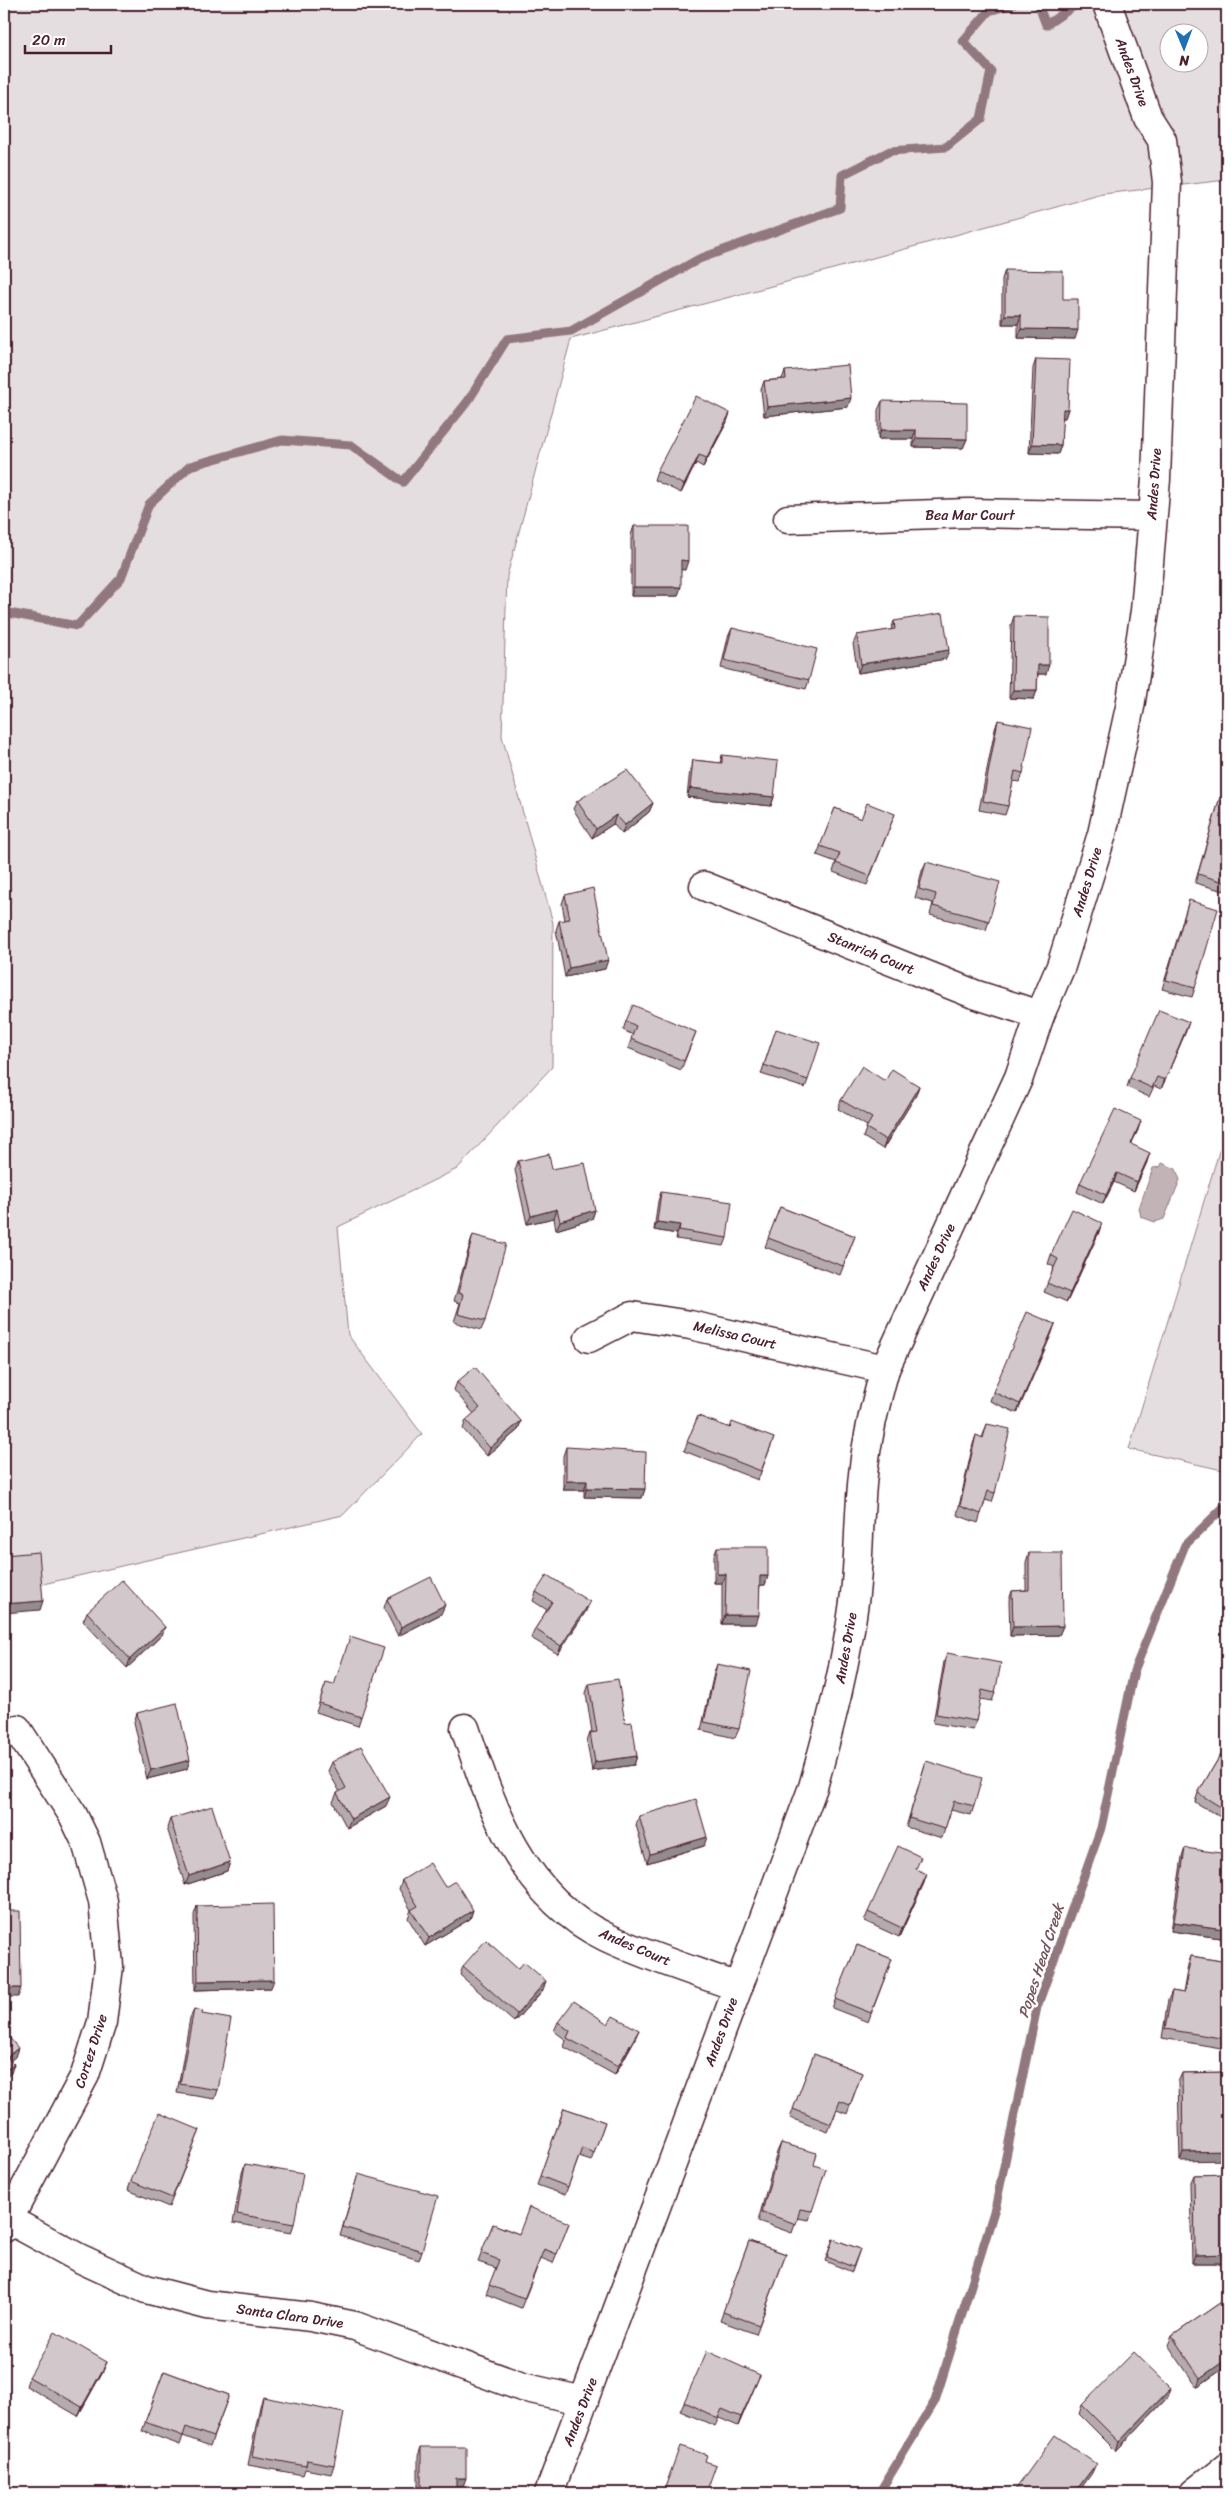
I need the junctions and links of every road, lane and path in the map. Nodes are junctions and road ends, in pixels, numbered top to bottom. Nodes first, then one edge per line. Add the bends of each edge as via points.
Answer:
1 (1106, 4) edge
2 (1152, 516) junction
3 (788, 519) dead end
4 (704, 886) dead end
5 (1040, 1015) junction
6 (589, 1338) dead end
7 (885, 1369) junction
8 (466, 1728) dead end
9 (17, 1730) dead end
10 (738, 1988) junction
11 (5, 2221) edge
12 (584, 2401) junction
13 (1227, 2467) edge
14 (549, 2493) edge
15 (1194, 2493) edge

1 - 2 street, Andes Drive via 1148,118 1162,140 1167,182
2 - 3 street, Bea Mar Court via 968,513
2 - 5 street, Andes Drive via 1144,620 1130,707 1104,824 1061,966
4 - 5 street, Stanrich Court via 974,994
5 - 7 street, Andes Drive via 1019,1076
6 - 7 street, Melissa Court via 632,1316 690,1325
7 - 10 street, Andes Drive via 864,1466 854,1600 834,1714 813,1787
8 - 10 street, Andes Court via 482,1780 506,1836 542,1889 576,1919 605,1937
9 - 11 street, Cortez Drive via 73,1815 86,1842 103,1901 109,1966 102,2022 85,2075
10 - 12 street, Andes Drive
11 - 12 street, Santa Clara Drive via 146,2289 207,2305 311,2317 355,2326 522,2387
12 - 14 street, Andes Drive
13 - 15 street

